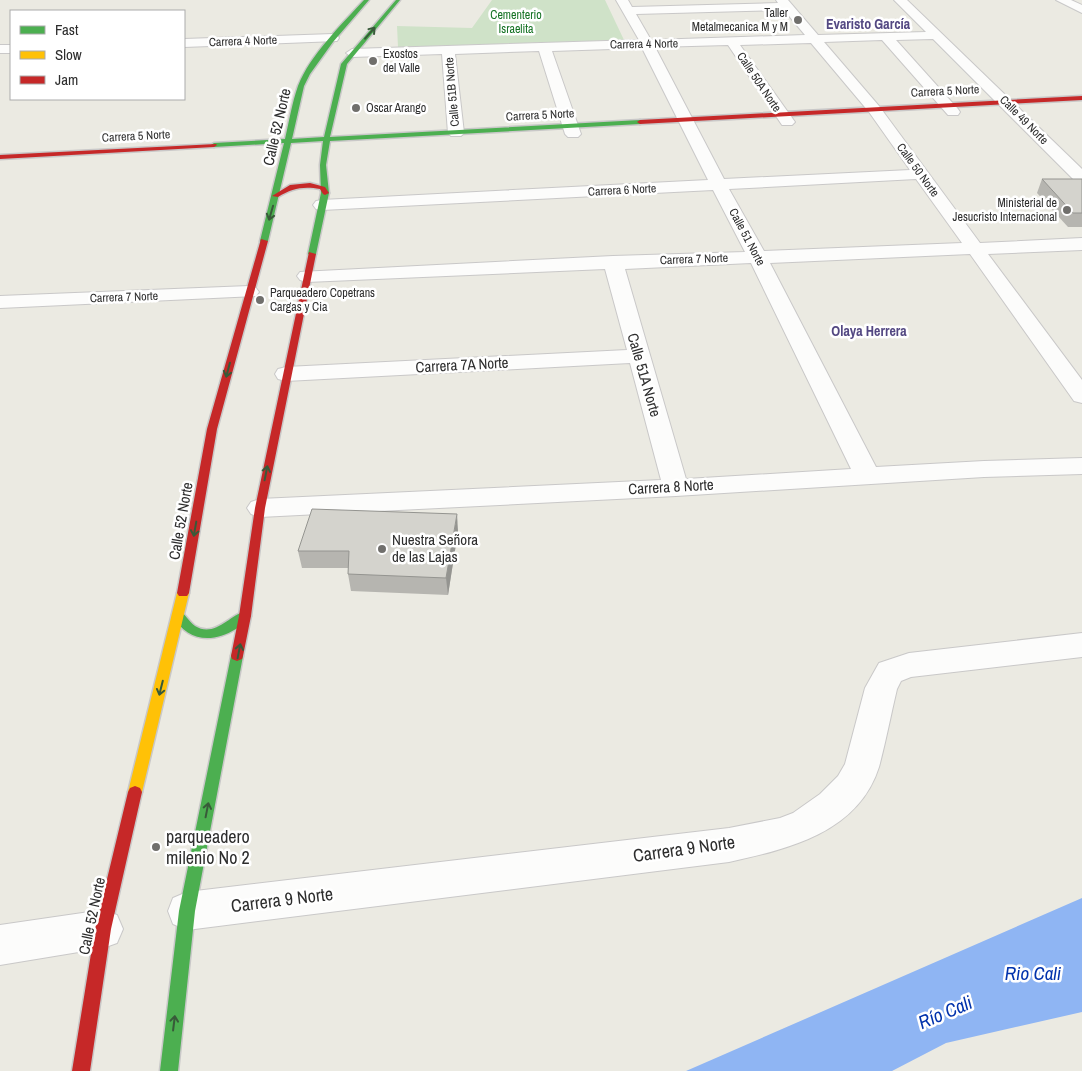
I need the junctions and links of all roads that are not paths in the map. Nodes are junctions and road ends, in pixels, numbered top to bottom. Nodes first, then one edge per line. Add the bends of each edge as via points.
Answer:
1 (367, 0) edge
2 (398, 0) edge
3 (900, 0) edge
4 (1062, 0) edge
5 (785, 3) edge
6 (625, 5) edge
7 (1082, 10) edge
8 (936, 35) junction
9 (886, 37) junction
10 (333, 38) junction
11 (816, 39) junction
12 (732, 42) junction
13 (185, 43) edge
14 (646, 44) junction
15 (544, 46) junction
16 (448, 50) junction
17 (352, 53) junction
18 (301, 86) junction
19 (338, 88) junction
20 (311, 96) dead end
21 (324, 96) dead end
22 (1082, 98) edge
23 (1009, 105) junction
24 (1082, 105) edge
25 (950, 109) junction
26 (877, 113) junction
27 (784, 118) junction
28 (293, 124) junction
29 (686, 124) junction
30 (573, 130) junction
31 (456, 133) junction
32 (302, 142) junction
33 (327, 144) junction
34 (288, 146) junction
35 (315, 148) junction
36 (0, 157) edge
37 (0, 164) edge
38 (323, 166) junction
39 (921, 174) junction
40 (1082, 178) edge
41 (719, 185) junction
42 (276, 196) junction
43 (324, 199) junction
44 (1082, 244) edge
45 (974, 248) junction
46 (757, 256) junction
47 (613, 262) junction
48 (306, 276) junction
49 (249, 292) junction
50 (0, 302) edge
51 (638, 356) junction
52 (1082, 363) edge
53 (1057, 364) junction
54 (286, 374) junction
55 (1082, 396) edge
56 (1082, 466) edge
57 (867, 475) junction
58 (676, 488) junction
59 (260, 508) junction
60 (178, 615) junction
61 (246, 616) junction
62 (1082, 645) edge
63 (187, 911) junction
64 (103, 929) junction
65 (0, 945) edge
66 (81, 1071) edge
67 (169, 1071) edge

1 - 10 main road, Calle 52 Norte
17 -> 2 main road
3 - 8 street, Calle 49 Norte
4 - 7 street
5 - 6 street
5 - 11 street, Calle 50 Norte
6 - 14 street, Calle 51 Norte
8 - 9 street, Carrera 4 Norte
8 - 23 street, Calle 49 Norte
9 - 11 street, Carrera 4 Norte
9 - 25 street
10 - 13 street, Carrera 4 Norte
10 - 18 main road, Calle 52 Norte
11 - 12 street, Carrera 4 Norte
11 - 26 street, Calle 50 Norte
12 - 14 street, Carrera 4 Norte
12 - 27 street, Calle 50A Norte
14 - 15 street, Carrera 4 Norte
14 - 29 street, Calle 51 Norte
15 - 16 street, Carrera 4 Norte
15 - 30 street
16 - 17 street, Carrera 4 Norte
16 - 31 street, Calle 51B Norte
17 - 19 main road via 344,64
18 - 20 main road via 304,94
18 - 28 main road, Calle 52 Norte
19 - 21 main road
19 - 33 main road
22 - 23 main road, Carrera 5 Norte
23 - 24 main road, Carrera 5 Norte
23 - 25 main road, Carrera 5 Norte
23 - 40 street, Calle 49 Norte
25 - 26 main road, Carrera 5 Norte
26 - 27 main road, Carrera 5 Norte
26 - 39 street, Calle 50 Norte
27 - 29 main road, Carrera 5 Norte
28 - 32 main road via 299,127 298,138
28 - 34 main road, Calle 52 Norte
29 - 30 main road, Carrera 5 Norte
29 - 41 street, Calle 51 Norte
30 - 31 main road, Carrera 5 Norte
30 - 33 main road, Carrera 5 Norte
31 - 33 main road, Carrera 5 Norte
32 - 33 main road, Carrera 5 Norte
32 - 34 main road, Carrera 5 Norte
33 - 35 main road, Carrera 5 Norte
33 - 38 main road
34 - 35 main road, Carrera 5 Norte
34 - 36 main road, Carrera 5 Norte
34 - 37 main road, Carrera 5 Norte
34 - 42 main road, Calle 52 Norte
35 - 38 main road via 320,152 319,163
38 - 43 main road
39 - 41 street, Carrera 6 Norte
39 - 45 street, Calle 50 Norte
41 - 43 street, Carrera 6 Norte
41 - 46 street, Calle 51 Norte
42 - 43 main road via 287,188 319,186 323,188
42 -> 49 main road, Calle 52 Norte
43 - 48 main road
44 - 45 street, Carrera 7 Norte
45 - 46 street, Carrera 7 Norte
45 - 53 street, Calle 50 Norte
46 - 47 street, Carrera 7 Norte
46 - 57 street, Calle 51 Norte
47 - 48 street, Carrera 7 Norte
47 - 51 street, Calle 51A Norte
48 - 54 main road
49 - 50 street, Carrera 7 Norte
49 -> 60 main road, Calle 52 Norte via 212,429
51 - 54 street, Carrera 7A Norte
51 - 58 street, Calle 51A Norte
52 - 53 street
53 - 55 street, Calle 50 Norte
59 -> 54 main road
56 - 57 street, Carrera 8 Norte
57 - 58 street, Carrera 8 Norte
58 - 59 street, Carrera 8 Norte
59 - 61 main road
60 - 61 main road via 190,630 206,634 233,627
60 -> 64 main road, Calle 52 Norte
63 -> 61 main road
62 - 63 street, Carrera 9 Norte via 909,665 890,672 881,688 860,768 850,787 834,805 806,824 781,834 728,844
67 -> 63 main road
64 - 65 street
64 - 66 main road, Calle 52 Norte

